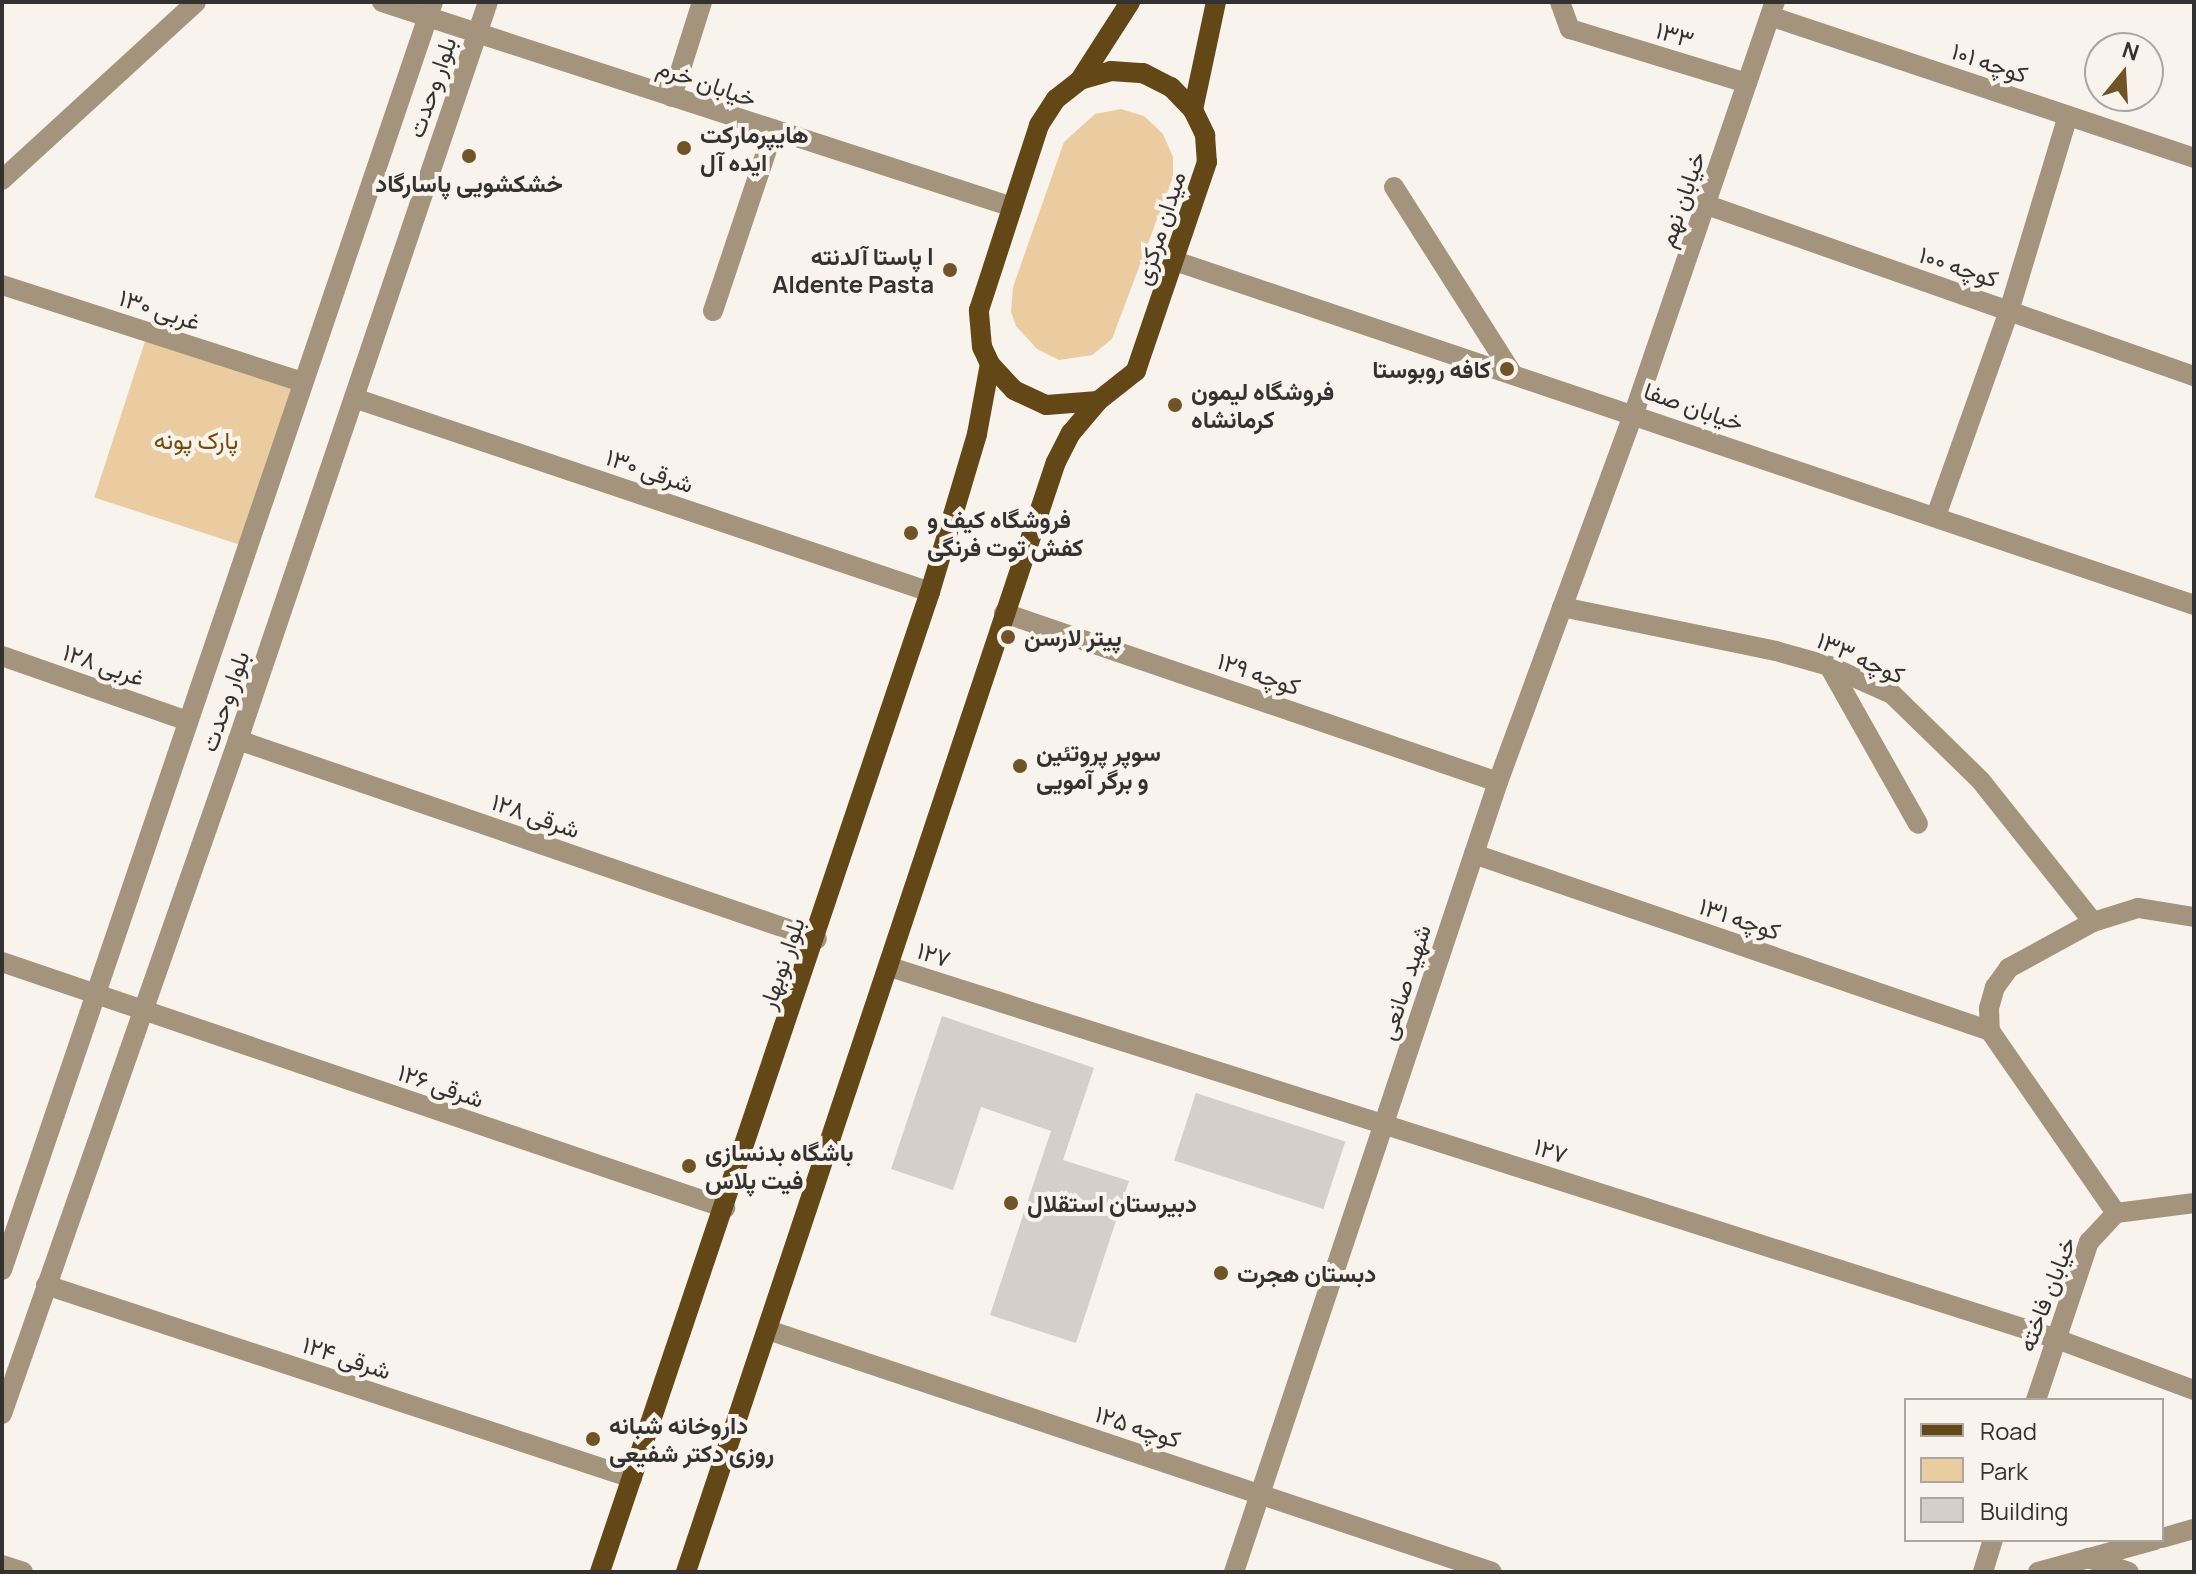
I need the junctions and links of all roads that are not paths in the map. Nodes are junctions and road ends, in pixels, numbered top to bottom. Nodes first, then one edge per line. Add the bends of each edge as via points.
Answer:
1 (196, 2) edge
2 (382, 2) edge
3 (488, 2) edge
4 (702, 2) edge
5 (1130, 2) edge
6 (1216, 2) edge
7 (1560, 2) edge
8 (1773, 9) edge
9 (430, 10) edge
10 (477, 35) junction
11 (1080, 80) junction
12 (1747, 83) junction
13 (672, 97) junction
14 (1193, 110) junction
15 (2068, 116) junction
16 (773, 132) junction
17 (2194, 158) edge
18 (2, 180) edge
19 (1394, 187) dead end
20 (1707, 205) junction
21 (1012, 207) junction
22 (1175, 261) junction
23 (2, 285) edge
24 (713, 311) dead end
25 (2009, 311) junction
26 (990, 364) junction
27 (1512, 373) junction
28 (2194, 376) edge
29 (303, 382) junction
30 (354, 398) junction
31 (1098, 401) junction
32 (1634, 413) junction
33 (1936, 516) junction
34 (930, 592) junction
35 (2194, 605) edge
36 (1562, 607) junction
37 (1004, 613) junction
38 (2, 656) edge
39 (1829, 666) junction
40 (188, 721) junction
41 (238, 740) junction
42 (1498, 782) junction
43 (1918, 824) dead end
44 (1474, 854) junction
45 (2194, 917) edge
46 (2093, 922) junction
47 (817, 939) junction
48 (2, 962) edge
49 (890, 967) junction
50 (95, 993) junction
51 (141, 1010) junction
52 (1990, 1031) junction
53 (1384, 1124) junction
54 (2194, 1203) edge
55 (725, 1208) junction
56 (2116, 1213) junction
57 (2, 1269) edge
58 (46, 1285) junction
59 (768, 1330) junction
60 (2054, 1338) junction
61 (2194, 1390) edge
62 (2037, 1398) edge
63 (2, 1414) edge
64 (632, 1478) junction
65 (1260, 1495) junction
66 (2194, 1529) edge
67 (2164, 1537) edge
68 (1992, 1542) edge
69 (2148, 1542) edge
70 (2088, 1558) junction
71 (2, 1565) edge
72 (23, 1572) edge
73 (600, 1572) edge
74 (686, 1572) edge
75 (1234, 1572) edge
76 (1492, 1572) edge
77 (1983, 1572) edge
78 (2038, 1572) edge
79 (2129, 1572) edge

1 - 18 street
2 - 9 street
3 - 10 street, بلوار وحدت
4 - 13 street
5 - 11 main road
6 - 14 main road
7 - 12 street, ۱۳۳ via 1570,29
8 - 12 street, خیابان نهم
8 - 15 street, کوچه ۱۰۱
9 - 10 street, خیابان خرم
9 - 29 street, بلوار وحدت
10 - 13 street, خیابان خرم
10 - 30 street, بلوار وحدت
11 - 14 main road, میدان مرکزی via 1111,71 1143,73 1171,87
11 - 21 main road via 1056,99 1039,125
12 - 20 street, خیابان نهم
13 - 16 street, خیابان خرم
14 - 22 main road, میدان مرکزی via 1205,135 1207,162
15 - 17 street, کوچه ۱۰۱
15 - 25 street
16 - 21 street, خیابان خرم
16 - 24 street
19 - 27 street
20 - 25 street, کوچه ۱۰۰
20 - 32 street, خیابان نهم
21 - 26 main road via 979,310 982,347
22 - 27 street, خیابان صفا
22 - 31 main road, میدان مرکزی via 1140,364 1126,383
23 - 29 street, ۱۳۰ غربی
25 - 28 street, کوچه ۱۰۰
25 - 33 street
26 - 31 main road, میدان مرکزی via 1029,400 1064,408
26 - 34 main road, بلوار نوبهار via 977,434
27 - 32 street, خیابان صفا
29 - 40 street, بلوار وحدت
30 - 34 street, ۱۳۰ شرقی
30 - 41 street, بلوار وحدت
31 - 37 main road via 1071,433 1056,462
32 - 33 street, خیابان صفا
32 - 36 street, شهید صانعی
33 - 35 street, خیابان صفا
34 - 47 main road, بلوار نوبهار
36 - 39 street, کوچه ۱۳۳ via 1694,631
36 - 42 street, شهید صانعی
37 - 42 street, کوچه ۱۲۹
37 - 49 main road
38 - 40 street, ۱۲۸ غربی
39 - 43 street
39 - 46 street, کوچه ۱۳۳ via 1892,694 1927,724 1981,781
40 - 50 street, بلوار وحدت
41 - 47 street, ۱۲۸ شرقی
41 - 51 street, بلوار وحدت
42 - 44 street, شهید صانعی
44 - 52 street, کوچه ۱۳۱
44 - 53 street, شهید صانعی
45 - 46 street via 2138,908
46 - 52 street via 2009,968 1995,987
47 - 55 main road, بلوار نوبهار
48 - 50 street, ۱۲۶ شرقی
49 - 53 street, ۱۲۷
49 - 59 main road
50 - 51 street, ۱۲۶ شرقی
50 - 57 street, بلوار وحدت
51 - 55 street, ۱۲۶ شرقی
51 - 58 street, بلوار وحدت
52 - 56 street
53 - 60 street, ۱۲۷
53 - 65 street, شهید صانعی
54 - 56 street
55 - 64 main road, بلوار نوبهار
56 - 60 street, خیابان فاخته via 2089,1242
58 - 63 street, بلوار وحدت
58 - 64 street, ۱۲۴ شرقی
59 - 65 street, کوچه ۱۲۵
59 - 74 main road
60 - 61 street, ۱۲۷
60 - 62 street, خیابان فاخته
64 - 73 main road, بلوار نوبهار
65 - 75 street, شهید صانعی
65 - 76 street, کوچه ۱۲۵
66 - 67 street
68 - 77 street
69 - 70 street
70 - 78 street
70 - 79 street
71 - 72 street

